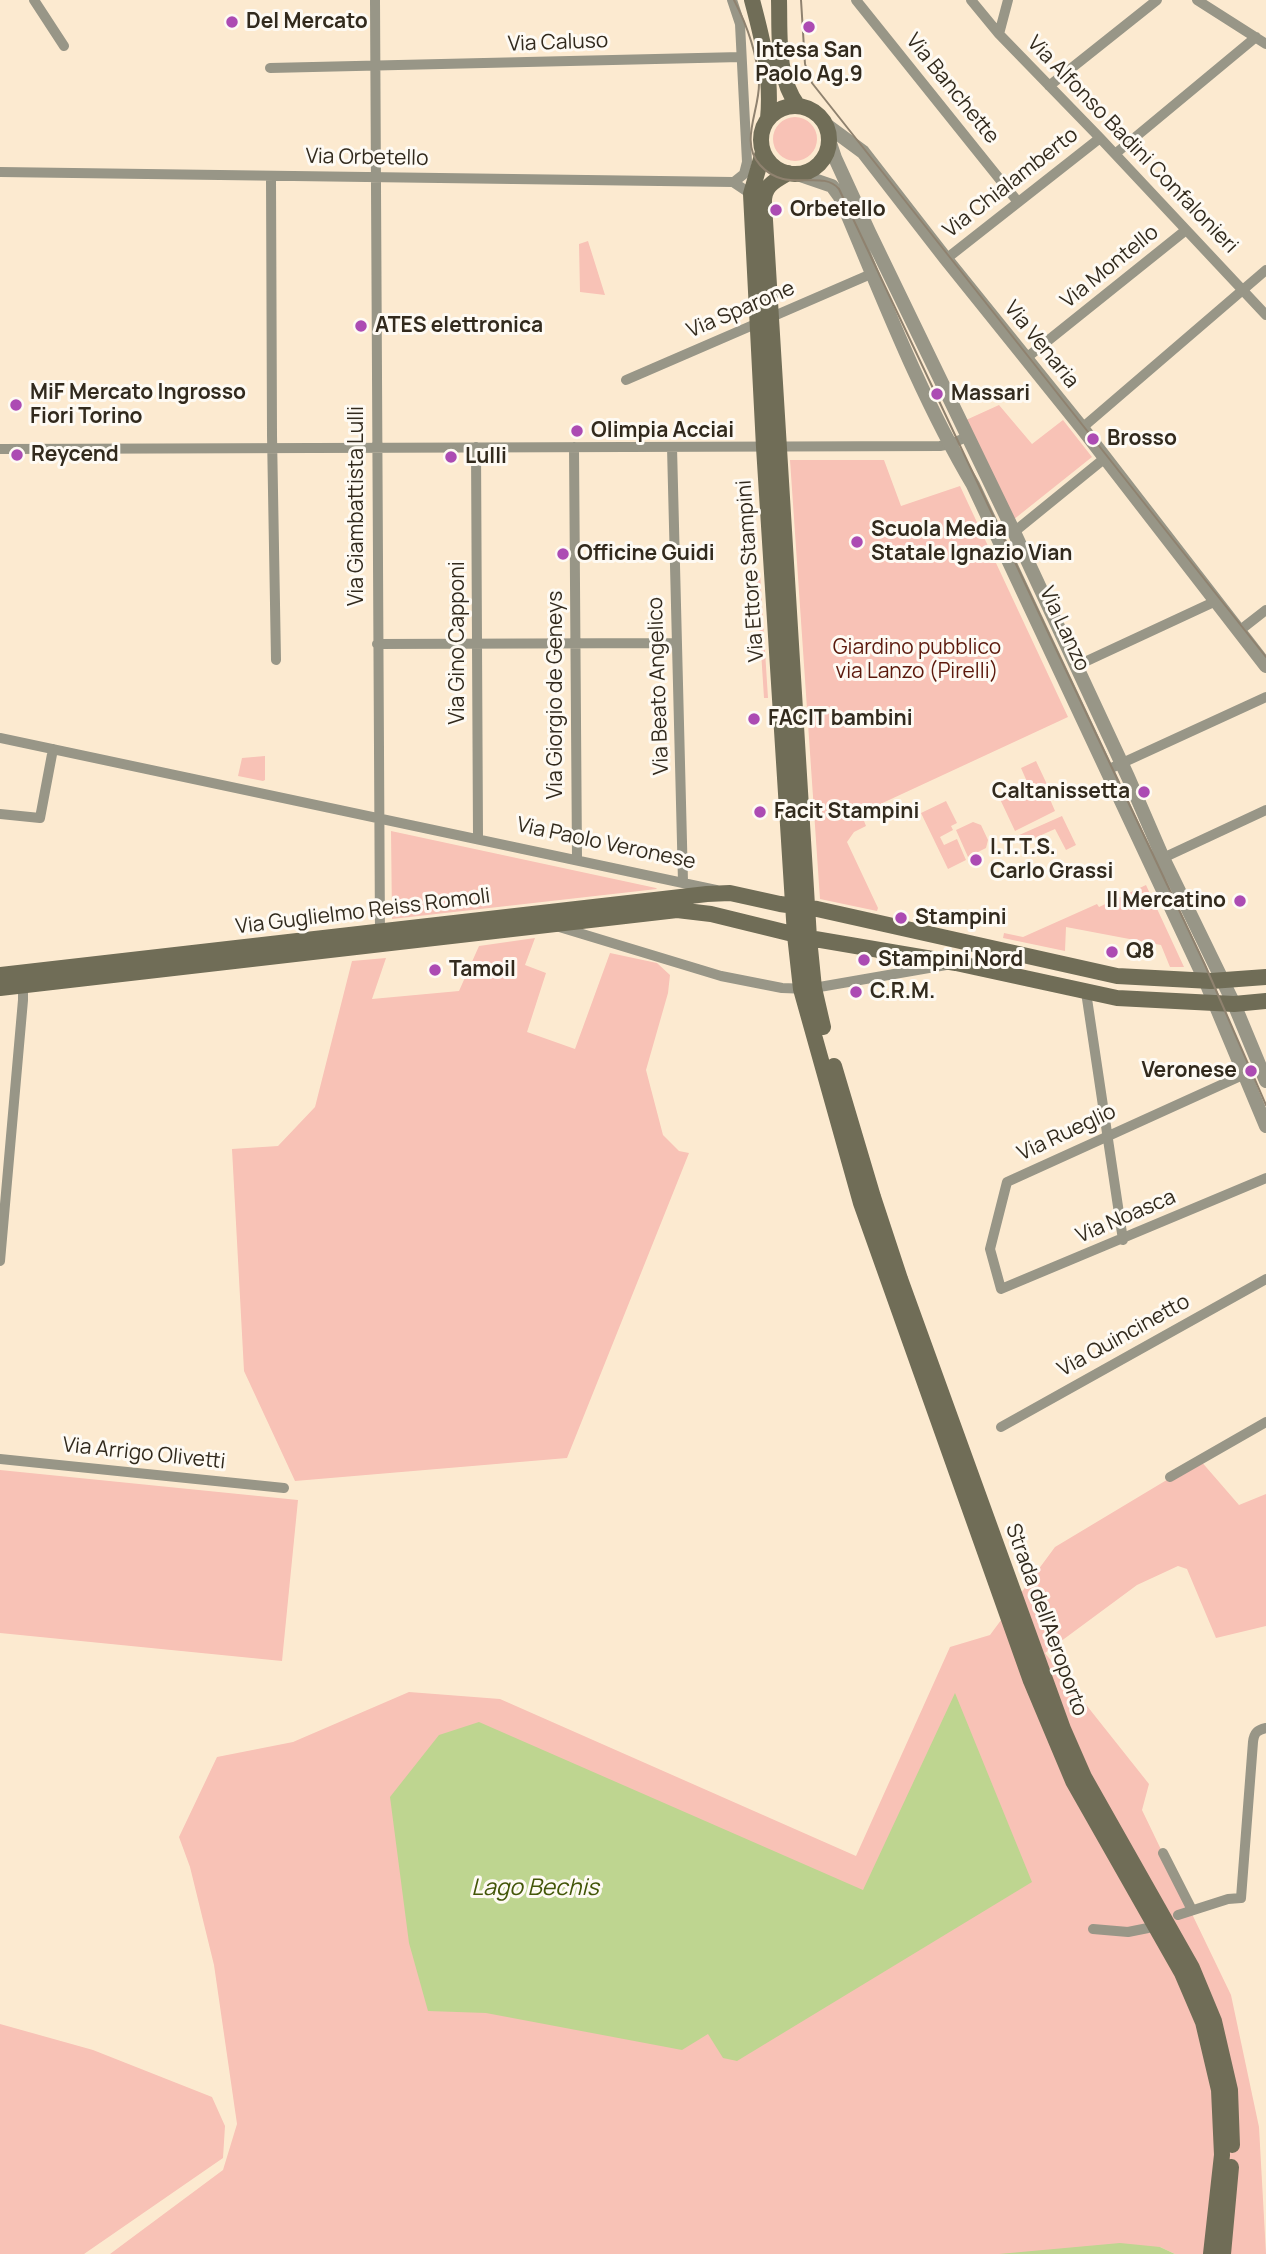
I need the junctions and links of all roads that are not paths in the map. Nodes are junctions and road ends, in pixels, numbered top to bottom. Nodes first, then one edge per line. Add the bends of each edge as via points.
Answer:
1 (34, 0) edge
2 (375, 0) edge
3 (732, 0) edge
4 (752, 0) edge
5 (779, 0) edge
6 (856, 0) edge
7 (971, 0) edge
8 (1008, 0) edge
9 (1157, 0) edge
10 (1197, 0) edge
11 (999, 34) junction
12 (1261, 40) edge
13 (64, 46) dead end
14 (741, 57) junction
15 (375, 67) junction
16 (270, 68) dead end
17 (1049, 86) junction
18 (798, 106) junction
19 (768, 119) junction
20 (827, 132) junction
21 (1100, 138) junction
22 (763, 152) junction
23 (1115, 154) junction
24 (0, 172) edge
25 (793, 174) junction
26 (271, 176) junction
27 (374, 177) junction
28 (734, 182) junction
29 (751, 194) junction
30 (1018, 202) junction
31 (1186, 230) junction
32 (946, 259) junction
33 (1266, 271) edge
34 (871, 274) junction
35 (1243, 290) junction
36 (1266, 315) edge
37 (764, 321) junction
38 (1026, 359) junction
39 (626, 380) dead end
40 (1083, 428) junction
41 (967, 437) junction
42 (950, 444) junction
43 (376, 447) junction
44 (476, 447) junction
45 (574, 447) junction
46 (672, 447) junction
47 (771, 447) junction
48 (272, 448) junction
49 (0, 449) edge
50 (1105, 458) junction
51 (1014, 532) junction
52 (1216, 601) junction
53 (1266, 610) edge
54 (1239, 631) junction
55 (477, 643) junction
56 (575, 643) junction
57 (677, 643) junction
58 (377, 644) junction
59 (276, 660) dead end
60 (1076, 666) junction
61 (1266, 666) edge
62 (1266, 697) edge
63 (0, 738) edge
64 (53, 749) junction
65 (1122, 763) junction
66 (1107, 770) junction
67 (1266, 810) edge
68 (0, 814) edge
69 (378, 818) junction
70 (478, 838) junction
71 (1163, 858) junction
72 (577, 859) junction
73 (683, 882) junction
74 (730, 893) junction
75 (800, 907) junction
76 (550, 924) junction
77 (802, 937) junction
78 (380, 938) junction
79 (956, 963) junction
80 (0, 975) edge
81 (1266, 977) edge
82 (23, 979) junction
83 (1205, 980) junction
84 (1223, 981) junction
85 (0, 988) edge
86 (807, 989) junction
87 (1086, 992) junction
88 (1266, 1001) edge
89 (1214, 1002) junction
90 (1234, 1004) junction
91 (1245, 1074) junction
92 (1266, 1081) edge
93 (1266, 1126) edge
94 (1107, 1135) junction
95 (1266, 1178) edge
96 (1123, 1240) junction
97 (0, 1261) edge
98 (1266, 1279) edge
99 (1001, 1289) joint
100 (1266, 1422) edge
101 (1001, 1427) dead end
102 (0, 1460) edge
103 (1170, 1477) dead end
104 (284, 1488) dead end
105 (1266, 1728) edge
106 (1163, 1853) dead end
107 (1192, 1910) junction
108 (1178, 1915) dead end
109 (1148, 1928) dead end
110 (1093, 1929) dead end
111 (1221, 2218) junction
112 (1212, 2254) edge
113 (1223, 2254) edge

1 - 13 street
2 - 15 street, Via Giambattista Lulli
3 - 14 street via 738,14
4 - 19 main road via 768,61
5 - 18 main road via 784,79
6 - 30 street, Via Banchette
7 - 11 street, Via Alfonso Badini Confalonieri
8 - 11 street
9 - 17 street
10 - 12 street
11 - 17 street, Via Alfonso Badini Confalonieri
12 - 23 street
14 - 15 street, Via Caluso
14 - 28 street via 747,162 744,174
15 - 16 street
15 - 27 street, Via Giambattista Lulli
17 - 21 street, Via Alfonso Badini Confalonieri
18 - 19 main road via 781,109
18 - 20 main road via 814,111
19 - 22 main road via 761,135
20 - 25 main road via 820,163
20 - 32 street, Via Venaria via 863,152
20 - 41 street, Via Lanzo via 835,159
21 - 23 street, Via Alfonso Badini Confalonieri
21 - 30 street, Via Chialamberto
22 - 25 main road via 774,166
22 - 29 main road, Via Ettore Stampini
23 - 31 street, Via Alfonso Badini Confalonieri
24 - 26 street, Via Orbetello
25 - 34 street, Via Lanzo via 836,190
25 - 37 main road, Via Ettore Stampini via 774,181 764,194
26 - 27 street, Via Orbetello
26 - 48 street
27 - 28 street, Via Orbetello
27 - 43 street, Via Giambattista Lulli
28 - 29 street
29 - 37 main road, Via Ettore Stampini
30 - 32 street, Via Chialamberto
31 - 35 street, Via Alfonso Badini Confalonieri
31 - 38 street, Via Montello
32 - 38 street, Via Venaria
33 - 35 street
34 - 37 street, Via Sparone
34 - 42 street, Via Lanzo
35 - 36 street, Via Alfonso Badini Confalonieri
35 - 40 street
37 - 39 street, Via Sparone
37 - 47 main road, Via Ettore Stampini
38 - 40 street, Via Venaria
40 - 50 street, Via Venaria
41 - 42 street
41 - 51 street, Via Lanzo
42 - 47 street
42 - 66 street, Via Lanzo
43 - 44 street
43 - 48 street
43 - 58 street, Via Giambattista Lulli
44 - 45 street
44 - 55 street, Via Gino Capponi
45 - 46 street
45 - 56 street, Via Giorgio de Geneys
46 - 47 street
46 - 57 street, Via Beato Angelico
47 - 75 main road, Via Ettore Stampini
48 - 49 street
48 - 59 street
50 - 51 street
50 - 52 street, Via Venaria
51 - 60 street, Via Lanzo
52 - 54 street, Via Venaria
52 - 60 street
53 - 54 street
54 - 61 street, Via Venaria
55 - 56 street
55 - 58 street
55 - 70 street, Via Gino Capponi
56 - 57 street
56 - 72 street, Via Giorgio de Geneys
57 - 73 street, Via Beato Angelico
58 - 69 street, Via Giambattista Lulli
60 - 65 street, Via Lanzo
62 - 65 street
63 - 64 street, Via Paolo Veronese
64 - 68 street via 40,818
64 - 69 street, Via Paolo Veronese
65 - 66 street
65 - 71 street, Via Lanzo
66 - 83 street, Via Lanzo
67 - 71 street
69 - 70 street, Via Paolo Veronese
69 - 78 street, Via Giambattista Lulli
70 - 72 street, Via Paolo Veronese
71 - 84 street, Via Lanzo
72 - 73 street, Via Paolo Veronese
73 - 74 street, Via Paolo Veronese
74 - 75 main road, Via Paolo Veronese
74 - 78 main road, Via Guglielmo Reiss Romoli
75 - 77 main road, Via Ettore Stampini
75 - 83 main road, Via Paolo Veronese via 1117,976
76 - 77 main road, Via Guglielmo Reiss Romoli via 688,910
76 - 78 main road, Via Guglielmo Reiss Romoli
76 - 86 street via 732,979
77 - 79 main road
77 - 86 main road, Via Ettore Stampini
78 - 82 main road, Via Guglielmo Reiss Romoli
79 - 86 street
79 - 87 main road
80 - 82 main road, Via Guglielmo Reiss Romoli
81 - 84 main road, Via Paolo Veronese
82 - 85 main road, Via Guglielmo Reiss Romoli
82 - 97 street
83 - 84 main road, Via Paolo Veronese
83 - 89 street, Via Lanzo
84 - 90 street, Via Lanzo
86 - 111 main road, Strada dell'Aeroporto via 861,1203 1031,1681 1073,1781 1182,1973 1203,2022 1219,2090
87 - 89 main road via 1117,998
87 - 94 street
88 - 90 main road
89 - 90 main road
89 - 91 street, Via Lanzo
90 - 92 street, Via Lanzo
91 - 93 street, Via Lanzo
91 - 94 street, Via Rueglio
94 - 96 street
94 - 99 street, Via Rueglio via 1007,1182 990,1249
95 - 96 street, Via Noasca
96 - 99 street, Via Noasca
98 - 101 street, Via Quincinetto
100 - 103 street
102 - 104 street, Via Arrigo Olivetti
105 - 107 street via 1254,1735 1241,1898
106 - 107 street
107 - 108 street
109 - 110 street via 1128,1932
111 - 112 main road, Strada dell'Aeroporto
111 - 113 main road, Strada dell'Aeroporto

